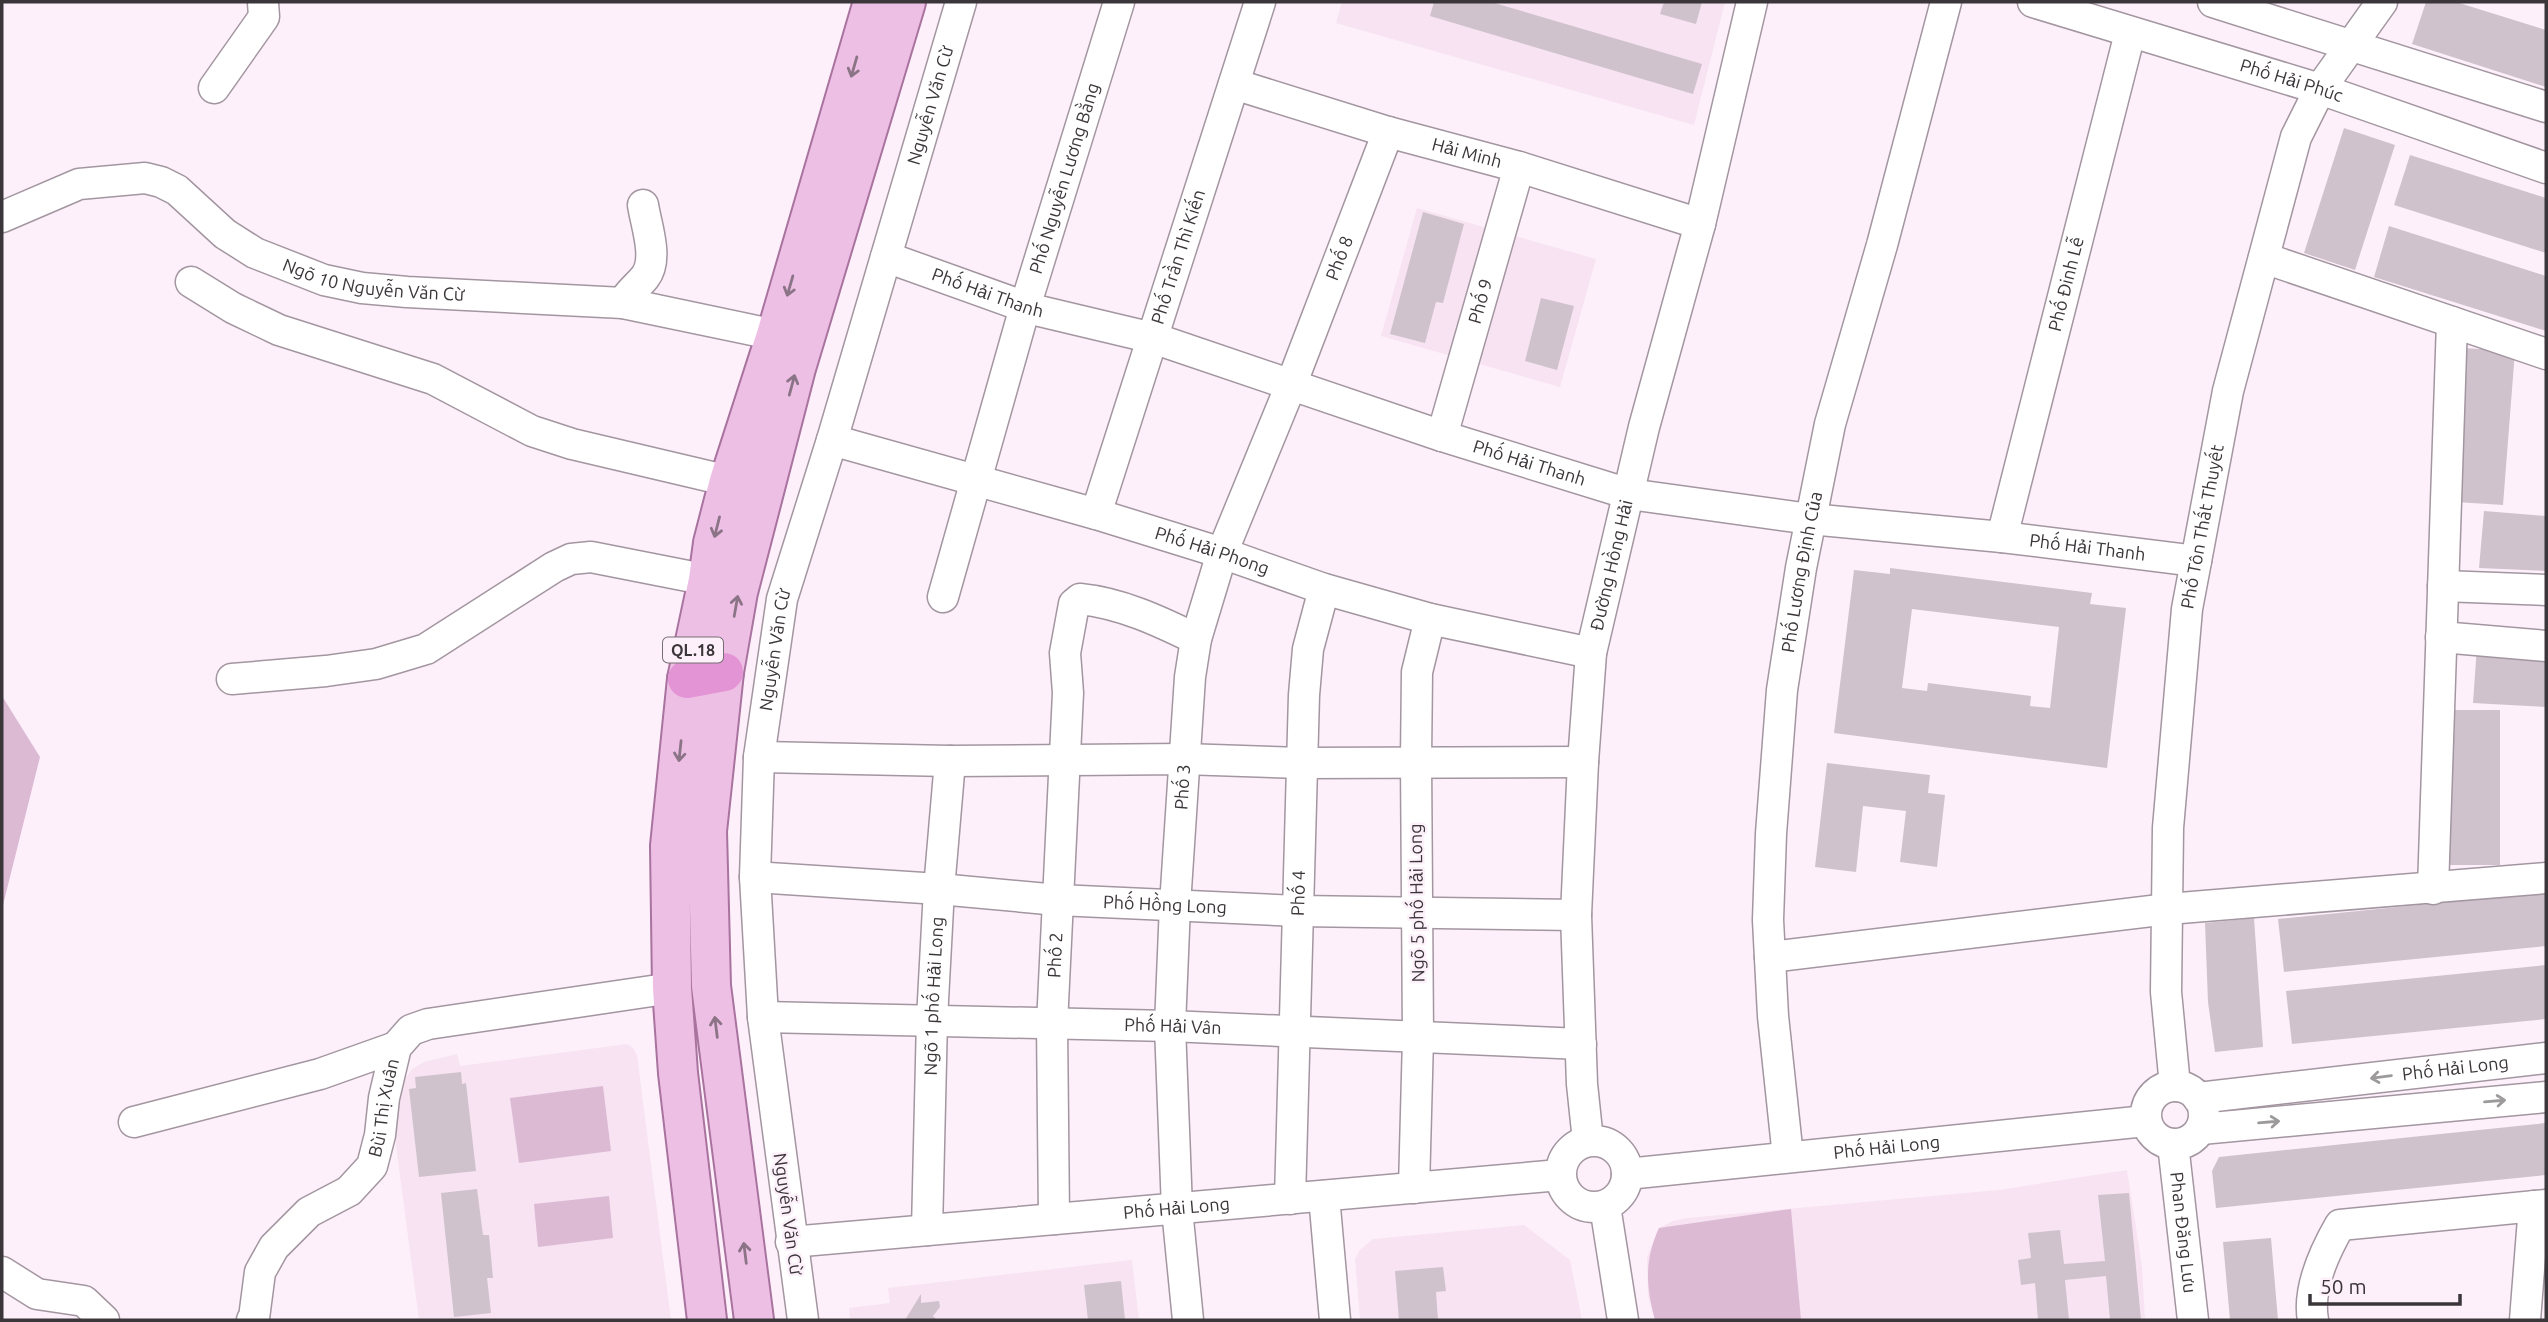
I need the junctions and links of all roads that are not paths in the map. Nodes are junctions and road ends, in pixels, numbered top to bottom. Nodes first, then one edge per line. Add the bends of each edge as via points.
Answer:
1 (263, 2) edge
2 (873, 2) edge
3 (906, 2) edge
4 (961, 2) edge
5 (1119, 2) edge
6 (1260, 2) edge
7 (1752, 2) edge
8 (1946, 2) edge
9 (2033, 2) edge
10 (2213, 2) edge
11 (2382, 2) edge
12 (2130, 33) junction
13 (2351, 45) junction
14 (1234, 84) junction
15 (214, 88) dead end
16 (2320, 89) junction
17 (2546, 107) edge
18 (1388, 132) junction
19 (1519, 167) junction
20 (2546, 168) edge
21 (643, 205) dead end
22 (2, 217) edge
23 (1700, 224) junction
24 (886, 257) junction
25 (2264, 258) junction
26 (191, 282) dead end
27 (623, 303) junction
28 (1025, 307) junction
29 (2452, 322) junction
30 (776, 335) junction
31 (1153, 338) junction
32 (2546, 354) edge
33 (1291, 385) junction
34 (1442, 436) junction
35 (832, 440) junction
36 (976, 480) junction
37 (729, 481) junction
38 (1629, 494) junction
39 (1096, 514) junction
40 (1810, 519) junction
41 (2002, 537) junction
42 (1222, 553) junction
43 (2196, 561) junction
44 (708, 580) junction
45 (2443, 586) junction
46 (1324, 589) junction
47 (2546, 590) edge
48 (943, 597) dead end
49 (1430, 619) junction
50 (2441, 637) junction
51 (1196, 639) junction
52 (2546, 646) edge
53 (1591, 653) junction
54 (724, 673) junction
55 (232, 679) dead end
56 (687, 679) junction
57 (759, 757) junction
58 (1065, 760) junction
59 (1184, 760) junction
60 (950, 761) junction
61 (1583, 762) junction
62 (1302, 763) junction
63 (1416, 763) junction
64 (755, 877) junction
65 (2546, 878) edge
66 (939, 889) junction
67 (2432, 889) junction
68 (1058, 900) junction
69 (1175, 905) junction
70 (2168, 909) junction
71 (1298, 911) junction
72 (1418, 912) junction
73 (1576, 915) junction
74 (1770, 957) junction
75 (672, 988) junction
76 (763, 1017) junction
77 (932, 1019) junction
78 (1052, 1024) junction
79 (1170, 1026) junction
80 (1294, 1032) junction
81 (1418, 1038) junction
82 (1581, 1044) junction
83 (396, 1047) junction
84 (2546, 1058) edge
85 (2186, 1092) junction
86 (2546, 1097) edge
87 (2146, 1121) junction
88 (134, 1122) dead end
89 (2201, 1129) junction
90 (1588, 1141) junction
91 (2173, 1144) junction
92 (1788, 1157) junction
93 (1627, 1174) junction
94 (1560, 1175) junction
95 (1414, 1188) junction
96 (1324, 1196) junction
97 (1290, 1199) junction
98 (2540, 1205) edge
99 (1605, 1206) junction
100 (1177, 1209) junction
101 (1054, 1219) junction
102 (928, 1230) junction
103 (792, 1242) junction
104 (2, 1272) edge
105 (104, 1320) edge
106 (252, 1320) edge
107 (707, 1320) edge
108 (754, 1320) edge
109 (803, 1320) edge
110 (1188, 1320) edge
111 (1335, 1320) edge
112 (1623, 1320) edge
113 (2193, 1320) edge
114 (2313, 1320) edge
115 (2525, 1320) edge

1 - 15 street via 264,17
2 -> 30 main road, QL.18
54 -> 3 main road, QL.18 via 738,592 796,368
4 - 24 street, Nguyễn Văn Cừ
5 - 28 street, Phố Nguyễn Lương Bằng
6 - 14 street, Phố Trần Thì Kiến
7 - 23 street, Đường Hồng Hải
8 - 40 street, Phố Lương Định Của via 1830,424
9 - 12 street, Phố Hải Phúc
10 - 13 street
11 - 13 street, Phố Tôn Thất Thuyết
12 - 16 street, Phố Hải Phúc
12 - 41 street, Phố Đinh Lễ
13 - 16 street, Phố Tôn Thất Thuyết
13 - 17 street
14 - 18 street, Hải Minh
14 - 31 street, Phố Trần Thì Kiến
16 - 20 street, Phố Hải Phúc
16 - 25 street, Phố Tôn Thất Thuyết via 2296,137
18 - 19 street, Hải Minh
18 - 33 street, Phố 8
19 - 23 street, Hải Minh
19 - 34 street, Phố 9
21 - 27 street via 651,265
22 - 27 street, Ngõ 10 Nguyễn Văn Cừ via 79,184 145,178 177,190 225,234 255,253 324,280 407,292
23 - 38 street, Đường Hồng Hải
24 - 28 street, Phố Hải Thanh
24 - 35 street, Nguyễn Văn Cừ
25 - 29 street
25 - 43 street, Phố Tôn Thất Thuyết via 2228,391
26 - 37 street via 233,309 279,330 433,379 532,430 572,444
27 - 30 street, Ngõ 10 Nguyễn Văn Cừ
28 - 31 street, Phố Hải Thanh
28 - 36 street, Phố Nguyễn Lương Bằng
29 - 32 street
29 - 45 street
30 - 37 main road, QL.18
31 - 33 street, Phố Hải Thanh
31 - 39 street, Phố Trần Thì Kiến
33 - 34 street, Phố Hải Thanh
33 - 42 street, Phố 3
34 - 38 street, Phố Hải Thanh
35 - 36 street, Phố Hải Phong
35 - 57 street, Nguyễn Văn Cừ via 782,599
36 - 39 street, Phố Hải Phong
36 - 48 street, Phố Nguyễn Lương Bằng
37 -> 44 main road, QL.18
38 - 40 street, Phố Hải Thanh
38 - 53 street, Đường Hồng Hải
39 - 42 street, Phố Hải Phong
40 - 41 street, Phố Hải Thanh
40 - 74 street, Phố Lương Định Của via 1782,690 1771,834
41 - 43 street, Phố Hải Thanh
42 - 46 street, Phố Hải Phong
42 - 51 street, Phố 3
43 - 70 street, Phố Tôn Thất Thuyết via 2168,828
44 - 55 street via 591,557 571,559 426,649 376,664
44 - 56 main road, QL.18
45 - 47 street
45 - 50 street
46 - 49 street, Phố Hải Phong
46 - 62 street, Phố 4 via 1308,649
49 - 53 street, Phố Hải Phong
49 - 63 street, Ngõ 5 phố Hải Long via 1417,672
50 - 52 street
50 - 67 street
51 - 58 street, Phố 2 via 1149,616 1095,601 1080,599 1074,604 1065,653
51 - 59 street, Phố 3
53 - 61 street, Đường Hồng Hải
54 - 56 highway
108 -> 54 main road, QL.18 via 711,986 707,831
56 -> 75 main road, QL.18 via 670,846
57 - 60 street
57 - 64 street, Nguyễn Văn Cừ
58 - 59 street
58 - 60 street
58 - 68 street, Phố 2
59 - 62 street
59 - 69 street, Phố 3
60 - 66 street, Ngõ 1 phố Hải Long
61 - 63 street
61 - 73 street, Đường Hồng Hải
62 - 63 street
62 - 71 street, Phố 4
63 - 72 street, Ngõ 5 phố Hải Long
64 - 66 street, Phố Hồng Long
64 - 76 street, Nguyễn Văn Cừ
65 - 67 street
66 - 68 street, Phố Hồng Long
66 - 77 street, Ngõ 1 phố Hải Long
67 - 70 street
68 - 69 street, Phố Hồng Long
68 - 78 street, Phố 2
69 - 71 street, Phố Hồng Long
69 - 79 street, Phố 3
70 - 74 street
70 - 85 street, Phố Tôn Thất Thuyết via 2166,992
71 - 72 street, Phố Hồng Long
71 - 80 street, Phố 4
72 - 73 street, Phố Hồng Long
72 - 81 street, Ngõ 5 phố Hải Long
73 - 82 street, Đường Hồng Hải
74 - 92 street, Phố Lương Định Của
75 - 83 street, Bùi Thị Xuân via 428,1024 411,1030
75 - 107 main road, QL.18
76 - 77 street, Phố Hải Vân
76 - 103 street, Nguyễn Văn Cừ
77 - 78 street, Phố Hải Vân
77 - 102 street, Ngõ 1 phố Hải Long
78 - 79 street, Phố Hải Vân
78 - 101 street, Phố 2
79 - 80 street, Phố Hải Vân
79 - 100 street, Phố 3
80 - 81 street, Phố Hải Vân
80 - 97 street, Phố 4
81 - 82 street, Phố Hải Vân
81 - 95 street, Ngõ 5 phố Hải Long
82 - 90 street, Đường Hồng Hải
83 - 88 street via 320,1074
83 - 106 street, Bùi Thị Xuân via 372,1166 349,1191 309,1212 274,1247 260,1272
84 -> 85 street, Phố Hải Long
85 - 87 street via 2164,1088 2155,1093
85 - 89 street via 2203,1108
89 -> 86 street, Phố Hải Long
87 - 91 street via 2156,1138
87 - 92 street, Phố Hải Long
89 - 91 street via 2184,1143
90 - 93 street via 1615,1149
90 - 94 street via 1563,1159
91 - 113 street, Phan Đăng Lưu
92 - 93 street, Phố Hải Long
93 - 99 street via 1617,1199
94 - 95 street, Phố Hải Long
94 - 99 street via 1567,1195 1584,1207
95 - 96 street, Phố Hải Long
96 - 97 street, Phố Hải Long
96 - 111 street
97 - 100 street, Phố Hải Long
98 - 114 street via 2340,1224 2321,1257
98 - 115 street
99 - 112 street
100 - 101 street, Phố Hải Long
100 - 110 street, Phố 3
101 - 102 street, Phố Hải Long
102 - 103 street, Phố Hải Long
103 - 109 street, Nguyễn Văn Cừ
104 - 105 street via 37,1294 84,1301

